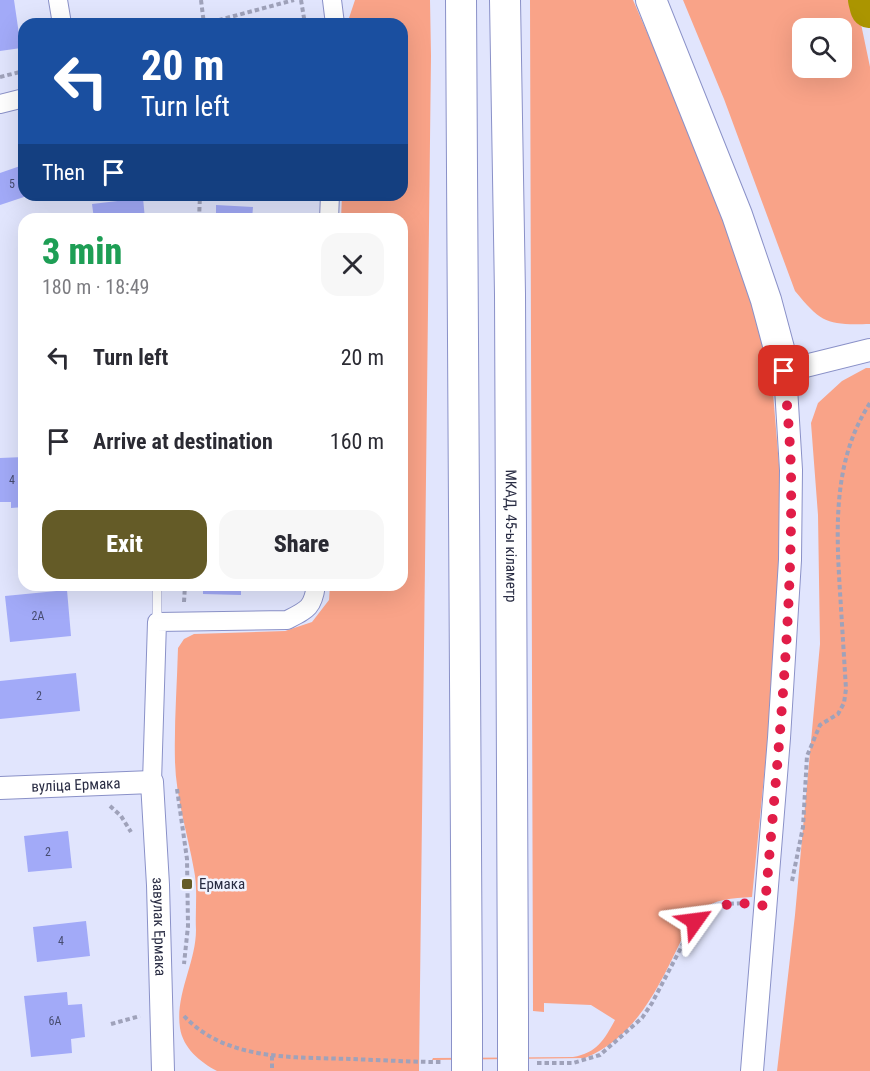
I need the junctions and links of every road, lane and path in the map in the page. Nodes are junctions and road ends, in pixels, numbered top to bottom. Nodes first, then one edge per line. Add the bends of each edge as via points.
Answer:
1 (58, 0) edge
2 (201, 0) edge
3 (294, 0) edge
4 (301, 0) edge
5 (332, 0) edge
6 (461, 0) edge
7 (505, 0) edge
8 (651, 0) edge
9 (61, 18) edge
10 (203, 18) edge
11 (226, 18) edge
12 (304, 18) edge
13 (334, 18) edge
14 (18, 72) edge
15 (0, 77) edge
16 (18, 100) edge
17 (0, 104) edge
18 (870, 350) edge
19 (784, 371) junction
20 (870, 403) edge
21 (157, 591) edge
22 (184, 591) edge
23 (315, 591) edge
24 (184, 604) dead end
25 (157, 622) junction
26 (152, 783) junction
27 (176, 785) dead end
28 (0, 788) edge
29 (102, 801) dead end
30 (134, 842) dead end
31 (765, 906) junction
32 (184, 967) dead end
33 (182, 1013) dead end
34 (149, 1014) dead end
35 (111, 1024) dead end
36 (272, 1056) junction
37 (459, 1067) edge
38 (520, 1067) edge
39 (163, 1071) edge
40 (272, 1071) edge
41 (752, 1071) edge

1 - 9 street
2 - 10 path
3 - 11 path
4 - 12 path
5 - 13 street
6 - 37 highway, bridge via 467,1017
7 - 38 highway, МКАД, 45-ы кіламетр, bridge via 513,1015
8 - 19 highway via 737,215 766,300
14 - 15 path
16 - 17 street
18 - 19 street
19 - 31 street via 791,470 790,560
20 - 31 path via 847,456 837,523 844,703 838,714 820,725 807,756 803,827 788,901 781,906
21 - 25 lane
22 - 24 path
23 - 25 street via 306,610 287,620
25 - 26 street
26 - 28 street, вуліца Ермака
26 - 39 street, завулак Ермака
27 - 32 path via 187,859
29 - 30 path via 125,821
31 - 38 path via 726,904 695,921 642,1018 600,1055 573,1063
31 - 41 street
33 - 36 path via 216,1039
34 - 35 path
36 - 37 path
36 - 40 path

